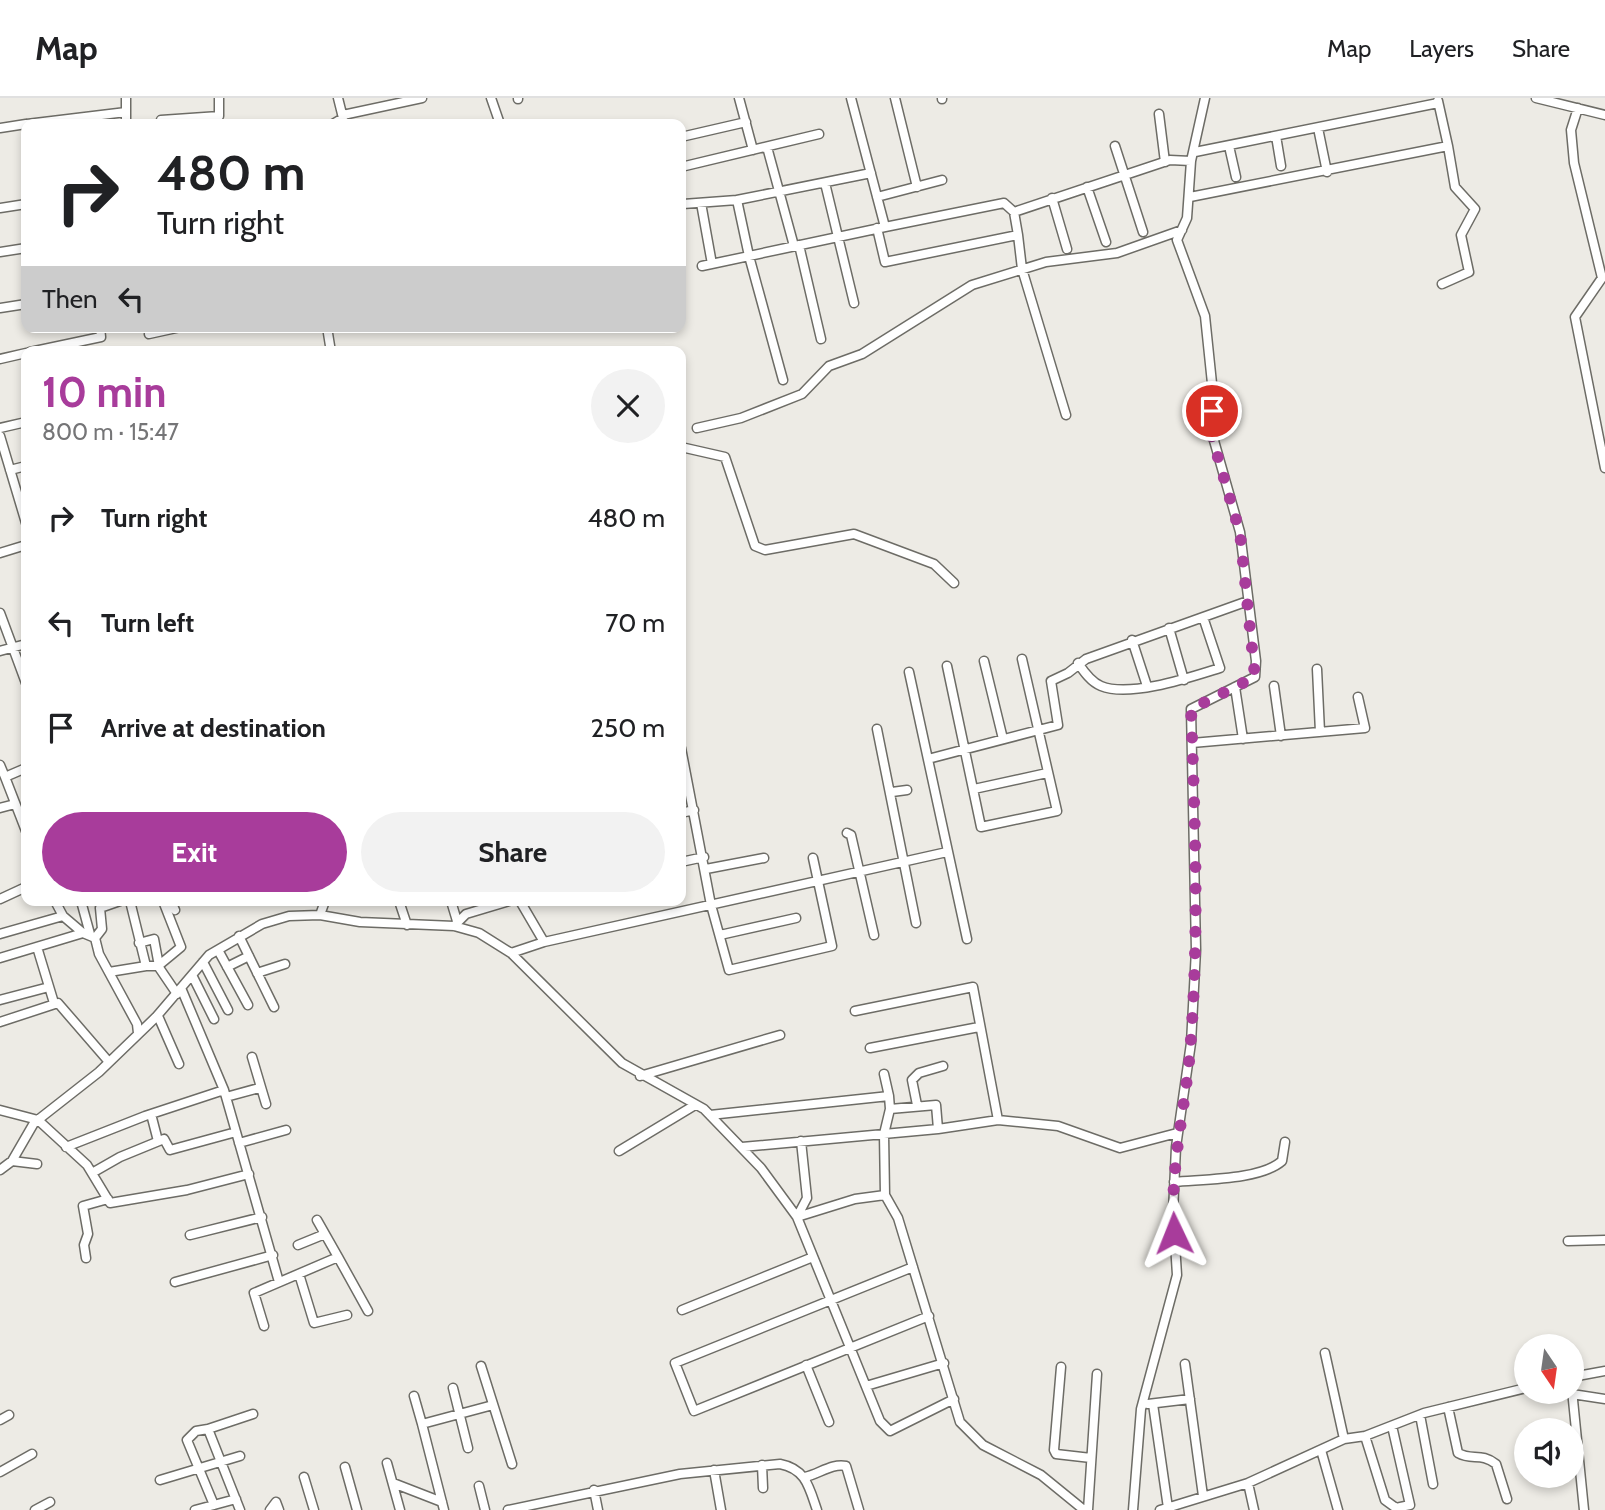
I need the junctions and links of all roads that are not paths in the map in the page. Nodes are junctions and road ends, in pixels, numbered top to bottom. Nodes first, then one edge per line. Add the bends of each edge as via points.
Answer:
1 (126, 98) edge
2 (219, 98) edge
3 (338, 98) edge
4 (422, 98) edge
5 (491, 98) edge
6 (739, 98) edge
7 (851, 98) edge
8 (895, 98) edge
9 (1205, 98) edge
10 (1536, 98) edge
11 (1438, 101) edge
12 (1578, 108) junction
13 (126, 112) junction
14 (1159, 114) dead end
15 (343, 115) junction
16 (1605, 115) edge
17 (68, 119) edge
18 (126, 119) edge
19 (176, 119) edge
20 (339, 119) edge
21 (498, 119) edge
22 (746, 122) junction
23 (21, 125) edge
24 (0, 128) edge
25 (1318, 128) junction
26 (819, 134) dead end
27 (686, 136) edge
28 (1276, 136) junction
29 (1115, 146) dead end
30 (1229, 146) junction
31 (1448, 146) junction
32 (767, 147) junction
33 (753, 150) junction
34 (1194, 157) junction
35 (1166, 162) junction
36 (686, 166) edge
37 (1281, 166) dead end
38 (1327, 172) junction
39 (871, 173) junction
40 (1124, 173) junction
41 (1236, 177) dead end
42 (942, 180) dead end
43 (825, 183) junction
44 (917, 187) junction
45 (1087, 187) junction
46 (779, 192) junction
47 (877, 197) junction
48 (1190, 197) junction
49 (1052, 198) junction
50 (737, 200) junction
51 (701, 203) junction
52 (686, 204) edge
53 (21, 205) edge
54 (0, 208) edge
55 (1014, 212) junction
56 (881, 228) junction
57 (1182, 230) junction
58 (1143, 232) dead end
59 (1018, 235) junction
60 (838, 237) junction
61 (1106, 242) dead end
62 (797, 246) junction
63 (21, 249) edge
64 (1067, 249) dead end
65 (0, 252) edge
66 (749, 256) junction
67 (712, 264) junction
68 (702, 266) dead end
69 (1022, 268) junction
70 (1442, 284) dead end
71 (854, 303) dead end
72 (21, 305) edge
73 (0, 308) edge
74 (101, 333) edge
75 (154, 333) edge
76 (149, 334) dead end
77 (821, 338) dead end
78 (80, 341) junction
79 (56, 346) edge
80 (81, 346) edge
81 (21, 354) edge
82 (0, 359) edge
83 (783, 380) dead end
84 (1066, 415) dead end
85 (21, 423) edge
86 (0, 428) edge
87 (697, 428) dead end
88 (0, 436) edge
89 (686, 448) edge
90 (21, 467) edge
91 (1605, 468) edge
92 (10, 470) junction
93 (21, 506) edge
94 (21, 547) edge
95 (0, 553) edge
96 (954, 583) dead end
97 (1248, 601) junction
98 (0, 613) edge
99 (1203, 617) junction
100 (1169, 628) junction
101 (1132, 640) junction
102 (21, 646) edge
103 (13, 650) junction
104 (0, 651) edge
105 (1022, 659) dead end
106 (984, 661) dead end
107 (1078, 663) junction
108 (947, 666) dead end
109 (1317, 669) dead end
110 (21, 670) edge
111 (909, 672) dead end
112 (1184, 680) junction
113 (1147, 686) junction
114 (1274, 686) dead end
115 (1235, 687) junction
116 (1358, 697) dead end
117 (877, 729) dead end
118 (1037, 730) junction
119 (1320, 732) junction
120 (1281, 736) junction
121 (1003, 739) junction
122 (1243, 739) junction
123 (1192, 743) junction
124 (966, 747) junction
125 (928, 758) junction
126 (0, 765) edge
127 (21, 770) edge
128 (686, 772) edge
129 (1047, 773) junction
130 (3, 775) edge
131 (9, 788) junction
132 (974, 789) junction
133 (907, 790) dead end
134 (892, 792) junction
135 (0, 793) edge
136 (15, 804) junction
137 (1, 807) edge
138 (694, 810) junction
139 (686, 812) edge
140 (21, 819) edge
141 (847, 833) dead end
142 (947, 852) junction
143 (704, 857) junction
144 (764, 858) dead end
145 (813, 858) dead end
146 (686, 861) edge
147 (905, 861) junction
148 (706, 869) junction
149 (859, 871) junction
150 (818, 881) junction
151 (21, 889) edge
152 (0, 899) edge
153 (711, 905) junction
154 (58, 906) edge
155 (83, 906) edge
156 (106, 906) edge
157 (131, 906) edge
158 (165, 906) edge
159 (323, 906) edge
160 (401, 906) edge
161 (452, 906) edge
162 (492, 906) edge
163 (523, 906) edge
164 (320, 915) junction
165 (63, 916) junction
166 (796, 918) dead end
167 (455, 923) junction
168 (916, 923) dead end
169 (407, 925) junction
170 (0, 934) edge
171 (89, 935) junction
172 (720, 935) junction
173 (874, 935) dead end
174 (239, 936) junction
175 (967, 939) dead end
176 (544, 942) junction
177 (139, 943) junction
178 (37, 947) junction
179 (218, 950) junction
180 (511, 953) junction
181 (249, 957) junction
182 (0, 958) edge
183 (203, 962) junction
184 (285, 964) dead end
185 (146, 966) junction
186 (158, 966) junction
187 (227, 967) junction
188 (109, 972) junction
189 (257, 973) junction
190 (192, 975) junction
191 (49, 987) junction
192 (179, 991) junction
193 (0, 1000) edge
194 (54, 1003) junction
195 (248, 1005) dead end
196 (274, 1007) dead end
197 (228, 1010) dead end
198 (855, 1011) dead end
199 (158, 1016) junction
200 (214, 1019) dead end
201 (0, 1022) edge
202 (979, 1027) junction
203 (138, 1033) junction
204 (780, 1035) dead end
205 (870, 1048) dead end
206 (252, 1057) dead end
207 (109, 1062) junction
208 (179, 1064) dead end
209 (943, 1066) dead end
210 (884, 1074) dead end
211 (640, 1076) junction
212 (259, 1088) junction
213 (225, 1093) junction
214 (889, 1097) junction
215 (266, 1104) dead end
216 (695, 1105) junction
217 (916, 1105) junction
218 (890, 1109) junction
219 (0, 1110) edge
220 (151, 1114) junction
221 (710, 1115) junction
222 (38, 1120) junction
223 (998, 1120) junction
224 (938, 1129) junction
225 (286, 1130) dead end
226 (236, 1132) junction
227 (1177, 1133) junction
228 (884, 1134) junction
229 (158, 1141) junction
230 (801, 1141) junction
231 (1285, 1142) dead end
232 (239, 1143) junction
233 (742, 1146) junction
234 (66, 1147) junction
235 (619, 1151) dead end
236 (12, 1161) junction
237 (37, 1164) dead end
238 (0, 1170) edge
239 (92, 1173) junction
240 (249, 1174) junction
241 (1174, 1182) junction
242 (885, 1195) junction
243 (108, 1199) junction
244 (262, 1217) junction
245 (797, 1217) junction
246 (317, 1220) dead end
247 (325, 1234) junction
248 (190, 1235) dead end
249 (1605, 1240) edge
250 (1568, 1241) dead end
251 (298, 1245) dead end
252 (273, 1255) junction
253 (338, 1257) junction
254 (813, 1257) junction
255 (86, 1258) dead end
256 (913, 1267) junction
257 (299, 1274) junction
258 (279, 1282) junction
259 (175, 1283) dead end
260 (831, 1301) junction
261 (682, 1310) dead end
262 (368, 1311) dead end
263 (347, 1315) dead end
264 (929, 1316) junction
265 (264, 1326) dead end
266 (850, 1347) junction
267 (1325, 1353) dead end
268 (944, 1363) junction
269 (1185, 1364) dead end
270 (806, 1365) junction
271 (481, 1366) dead end
272 (1061, 1367) dead end
273 (1605, 1371) edge
274 (1097, 1374) dead end
275 (1584, 1375) edge
276 (866, 1386) junction
277 (453, 1388) dead end
278 (1514, 1391) edge
279 (1584, 1395) edge
280 (414, 1396) dead end
281 (954, 1399) junction
282 (1190, 1399) junction
283 (1605, 1399) edge
284 (1153, 1404) junction
285 (1573, 1404) edge
286 (493, 1405) junction
287 (1142, 1405) junction
288 (1448, 1407) junction
289 (253, 1414) dead end
290 (461, 1414) junction
291 (9, 1415) dead end
292 (1420, 1416) junction
293 (0, 1420) edge
294 (829, 1422) dead end
295 (422, 1424) junction
296 (1392, 1426) junction
297 (208, 1429) junction
298 (1365, 1436) junction
299 (1344, 1439) junction
300 (468, 1448) dead end
301 (1321, 1450) junction
302 (32, 1454) dead end
303 (240, 1456) dead end
304 (1090, 1458) junction
305 (221, 1462) junction
306 (387, 1463) dead end
307 (512, 1464) dead end
308 (762, 1465) junction
309 (345, 1467) dead end
310 (199, 1469) junction
311 (714, 1470) junction
312 (0, 1472) edge
313 (304, 1477) dead end
314 (805, 1477) junction
315 (160, 1480) dead end
316 (393, 1483) junction
317 (1248, 1483) junction
318 (1433, 1484) dead end
319 (479, 1486) dead end
320 (763, 1488) dead end
321 (594, 1490) junction
322 (1203, 1496) junction
323 (236, 1499) junction
324 (1507, 1500) dead end
325 (50, 1502) dead end
326 (215, 1505) junction
327 (443, 1506) edge
328 (1164, 1509) edge
329 (35, 1510) edge
330 (195, 1510) edge
331 (240, 1510) edge
332 (270, 1510) edge
333 (279, 1510) edge
334 (314, 1510) edge
335 (357, 1510) edge
336 (400, 1510) edge
337 (485, 1510) edge
338 (508, 1510) edge
339 (598, 1510) edge
340 (722, 1510) edge
341 (817, 1510) edge
342 (859, 1510) edge
343 (1086, 1510) edge
344 (1133, 1510) edge
345 (1254, 1510) edge
346 (1338, 1510) edge
347 (1584, 1510) edge

1 - 13 street
2 - 19 street via 219,116
3 - 15 street
4 - 15 street
5 - 21 street
6 - 22 street
7 - 39 street
8 - 44 street
9 - 34 street
10 - 12 street
11 - 25 street
11 - 31 street
12 - 16 street
12 - 91 street via 1571,130 1574,163 1602,278 1575,317
13 - 17 street
13 - 18 street
14 - 35 street
15 - 20 street
22 - 27 street
22 - 33 street
23 - 24 street
25 - 28 street
25 - 38 street
26 - 32 street
28 - 30 street
28 - 37 street
29 - 40 street
30 - 34 street
30 - 41 street
31 - 38 street
31 - 70 street via 1455,187 1475,209 1461,235 1469,272
32 - 33 street
32 - 46 street
33 - 36 street
34 - 35 street
34 - 48 street
35 - 40 street
38 - 48 street
39 - 43 street
39 - 47 street
40 - 45 street
40 - 58 street
42 - 44 street
43 - 46 street
43 - 60 street
44 - 47 street
45 - 49 street
45 - 61 street
46 - 50 street
46 - 62 street
47 - 56 street
48 - 57 street
49 - 55 street
49 - 64 street
50 - 51 street
50 - 66 street
51 - 52 street
51 - 67 street
53 - 54 street
55 - 56 street via 1004,203
55 - 59 street
56 - 59 street via 885,262
56 - 60 street
57 - 69 street via 1117,253
57 - 97 street via 1177,240 1182,259 1205,316 1213,393 1210,430 1240,533
59 - 69 street
60 - 62 street
60 - 71 street
62 - 66 street
62 - 77 street
63 - 65 street
66 - 67 street
66 - 83 street
67 - 68 street
69 - 84 street
69 - 87 street via 972,285 862,354 829,366 802,394 741,418
72 - 73 street
74 - 78 street via 102,337
75 - 76 street
78 - 79 street
78 - 80 street
81 - 82 street
85 - 86 street
88 - 92 street
89 - 96 street via 724,457 755,546 765,550 854,534 934,564
90 - 92 street
92 - 93 street
94 - 95 street
97 - 99 street
97 - 115 street via 1255,677
98 - 103 street
99 - 100 street
99 - 112 street via 1220,668
100 - 101 street
100 - 112 street
101 - 107 street
101 - 113 street
102 - 103 street
103 - 104 street
103 - 110 street
105 - 118 street
106 - 121 street
107 - 113 street via 1100,686
107 - 118 street via 1051,681 1058,725
108 - 124 street
109 - 119 street
111 - 125 street
112 - 113 street
114 - 120 street
115 - 122 street
115 - 123 street via 1191,709
116 - 119 street via 1365,728
117 - 134 street
118 - 121 street
118 - 129 street
119 - 120 street
120 - 122 street
121 - 124 street
122 - 123 street
123 - 227 street via 1196,950 1191,1042
124 - 125 street
124 - 132 street
125 - 142 street
126 - 130 street
127 - 130 street
128 - 138 street
129 - 132 street
129 - 132 street via 1057,810 1031,819 981,828
130 - 131 street
131 - 135 street
131 - 136 street
133 - 134 street
134 - 147 street
136 - 137 street
136 - 140 street
138 - 139 street
138 - 143 street
141 - 149 street
142 - 147 street
142 - 175 street
143 - 146 street
143 - 148 street
144 - 148 street
145 - 150 street
147 - 149 street
147 - 168 street
148 - 153 street
149 - 150 street
149 - 173 street
150 - 153 street
150 - 172 street via 832,946 729,970
151 - 152 street
153 - 172 street
153 - 176 street
154 - 165 street
155 - 171 street
156 - 171 street via 100,908 102,929
157 - 177 street
158 - 186 street via 181,947
159 - 164 street
160 - 169 street
161 - 167 street
162 - 167 street via 466,914
163 - 176 street
164 - 169 street
164 - 174 street via 275,920
165 - 170 street
165 - 171 street
166 - 172 street
167 - 169 street
167 - 180 street
171 - 178 street
171 - 188 street
174 - 179 street
174 - 181 street
176 - 180 street
177 - 185 street
177 - 186 street via 155,939
178 - 182 street
178 - 191 street
179 - 183 street
179 - 187 street
180 - 211 street
181 - 187 street
181 - 189 street
183 - 190 street
183 - 197 street
184 - 189 street
185 - 186 street
185 - 188 street
186 - 192 street
187 - 195 street
188 - 203 street
189 - 196 street
190 - 192 street
190 - 200 street
191 - 193 street
191 - 194 street
192 - 199 street
192 - 213 street via 207,1043
194 - 201 street
194 - 207 street via 68,1011
198 - 202 street via 973,987
199 - 203 street
199 - 208 street
202 - 205 street
202 - 223 street
203 - 207 street
204 - 211 street
206 - 212 street
207 - 222 street
209 - 217 street via 912,1080
210 - 214 street
211 - 216 street
212 - 213 street
212 - 215 street
213 - 220 street
213 - 226 street
214 - 218 street
214 - 221 street
216 - 221 street
216 - 235 street
217 - 218 street
217 - 224 street via 936,1105
218 - 228 street
219 - 222 street
220 - 229 street
220 - 234 street
221 - 233 street
222 - 234 street
222 - 236 street
223 - 224 street
223 - 227 street via 1058,1126 1120,1148
224 - 228 street
225 - 232 street
226 - 229 street via 170,1150 164,1139
226 - 232 street
227 - 241 street
228 - 230 street
228 - 242 street
229 - 239 street
230 - 233 street
230 - 245 street via 807,1198
231 - 241 street via 1282,1161 1275,1167 1252,1175
232 - 240 street
233 - 245 street
234 - 239 street
236 - 237 street
236 - 238 street
239 - 243 street
240 - 243 street via 187,1190 110,1203
240 - 244 street
241 - 287 street via 1177,1275
242 - 245 street
242 - 256 street via 898,1218
243 - 255 street via 83,1206
244 - 248 street
244 - 252 street
245 - 254 street
246 - 247 street
247 - 251 street
247 - 253 street
249 - 250 street
252 - 258 street
252 - 259 street
253 - 257 street
253 - 262 street
254 - 260 street
254 - 261 street
256 - 260 street
256 - 264 street
257 - 258 street
257 - 263 street via 314,1322
258 - 265 street via 254,1293
260 - 266 street
260 - 270 street via 676,1363 694,1412
264 - 266 street
264 - 268 street
266 - 270 street
266 - 276 street
267 - 299 street
268 - 276 street
268 - 281 street
269 - 282 street
270 - 294 street
271 - 286 street
272 - 304 street via 1054,1450
273 - 275 street
274 - 304 street
276 - 281 street via 880,1421 890,1431
277 - 290 street
278 - 288 street
279 - 283 street
280 - 295 street
281 - 343 street via 960,1422 982,1445 1041,1475
282 - 284 street
282 - 322 street
284 - 287 street
284 - 328 street
285 - 347 street
286 - 290 street
286 - 307 street
287 - 344 street
288 - 292 street
288 - 324 street via 1458,1453 1483,1455 1496,1464
289 - 297 street
290 - 295 street
290 - 300 street
291 - 293 street
292 - 296 street
292 - 318 street
295 - 327 street
296 - 298 street
296 - 298 street via 1410,1505 1396,1508 1385,1500
297 - 305 street
297 - 310 street via 196,1431 187,1440
298 - 299 street
299 - 301 street
301 - 317 street
301 - 346 street
302 - 312 street
303 - 305 street
304 - 343 street
305 - 310 street
305 - 323 street
306 - 316 street
308 - 311 street
308 - 314 street via 794,1467
308 - 320 street
309 - 335 street
310 - 315 street
310 - 326 street
311 - 321 street
311 - 340 street
313 - 334 street
314 - 341 street
314 - 342 street via 846,1466
316 - 327 street
316 - 336 street
317 - 322 street
317 - 345 street
319 - 337 street
321 - 338 street
321 - 339 street
322 - 328 street
323 - 326 street
323 - 331 street
325 - 329 street
326 - 330 street
332 - 333 street via 276,1502

